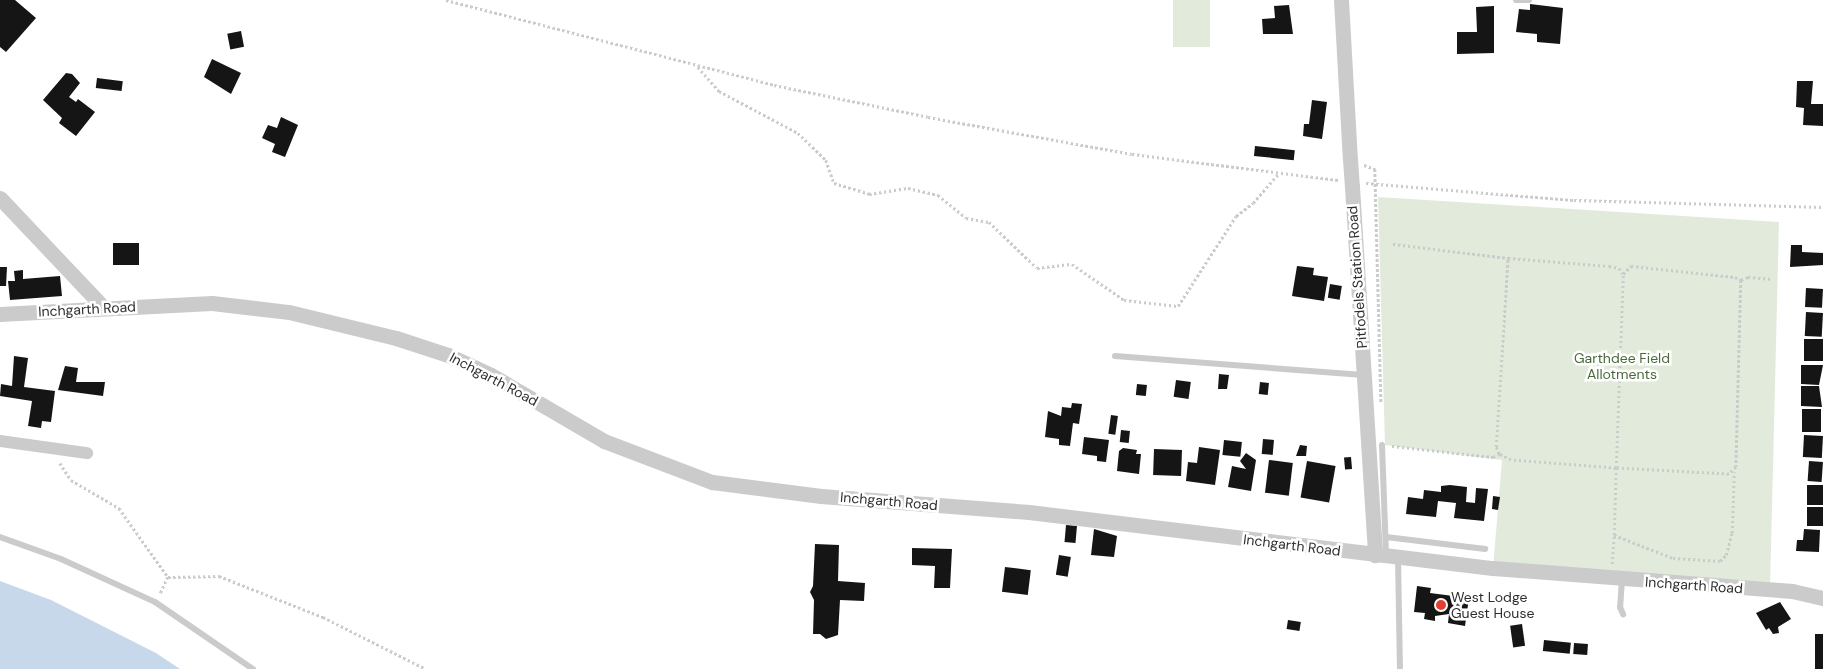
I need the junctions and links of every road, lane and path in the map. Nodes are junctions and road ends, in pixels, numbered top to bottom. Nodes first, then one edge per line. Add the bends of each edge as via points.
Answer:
1 (446, 0) edge
2 (1341, 0) edge
3 (1516, 0) edge
4 (1529, 0) edge
5 (697, 66) junction
6 (1350, 159) junction
7 (1278, 174) junction
8 (1352, 184) junction
9 (1375, 184) junction
10 (0, 198) edge
11 (1823, 207) edge
12 (1393, 244) dead end
13 (1508, 258) junction
14 (1623, 274) junction
15 (1772, 279) dead end
16 (1741, 280) junction
17 (103, 308) junction
18 (0, 314) edge
19 (1115, 356) dead end
20 (1363, 375) junction
21 (1381, 406) dead end
22 (0, 441) edge
23 (1382, 445) joint
24 (55, 449) junction
25 (87, 453) dead end
26 (1499, 454) junction
27 (1616, 468) junction
28 (1734, 472) junction
29 (1614, 535) junction
30 (0, 537) edge
31 (1386, 537) junction
32 (1485, 549) dead end
33 (1387, 556) junction
34 (168, 577) junction
35 (1616, 579) junction
36 (1817, 596) edge
37 (156, 602) junction
38 (1623, 614) dead end
39 (252, 669) edge
40 (426, 669) edge
41 (1400, 669) edge

1 - 5 path
2 - 6 street, Pitfodels Station Road
3 - 4 lane
5 - 7 path via 774,85 1037,138
5 - 7 path via 718,91 798,133 826,160 834,183 870,194 908,188 938,195 966,218 989,222 1037,268 1072,264 1124,300 1178,306 1236,216 1253,203
6 - 8 street, Pitfodels Station Road, bridge
6 - 9 path via 1374,169
7 - 8 path
8 - 9 path
8 - 20 street, Pitfodels Station Road
9 - 11 path via 1594,201
9 - 21 path
10 - 17 street
12 - 13 path
13 - 14 path via 1608,266 1620,268
13 - 26 path via 1496,447
14 - 16 path via 1631,266 1734,276
14 - 27 path
15 - 16 path via 1748,277
16 - 28 path
17 - 18 street, Inchgarth Road
17 - 33 street, Inchgarth Road via 212,303 289,312 396,338 448,354 491,374 604,441 712,482 821,496 1029,512
19 - 20 lane
20 - 33 street, Pitfodels Station Road
22 - 24 street
23 - 26 path via 1493,457
23 - 31 lane
24 - 25 street
24 - 34 path via 71,480 119,508
26 - 27 path via 1510,460
27 - 28 path
27 - 29 path
28 - 29 path via 1732,533 1726,555 1720,561 1673,558
29 - 35 path
30 - 37 lane via 61,559
31 - 32 lane
31 - 33 lane
33 - 35 street, Inchgarth Road
33 - 41 lane
34 - 37 path
34 - 40 path via 219,576 324,617
35 - 36 street, Inchgarth Road
35 - 38 lane
37 - 39 lane

